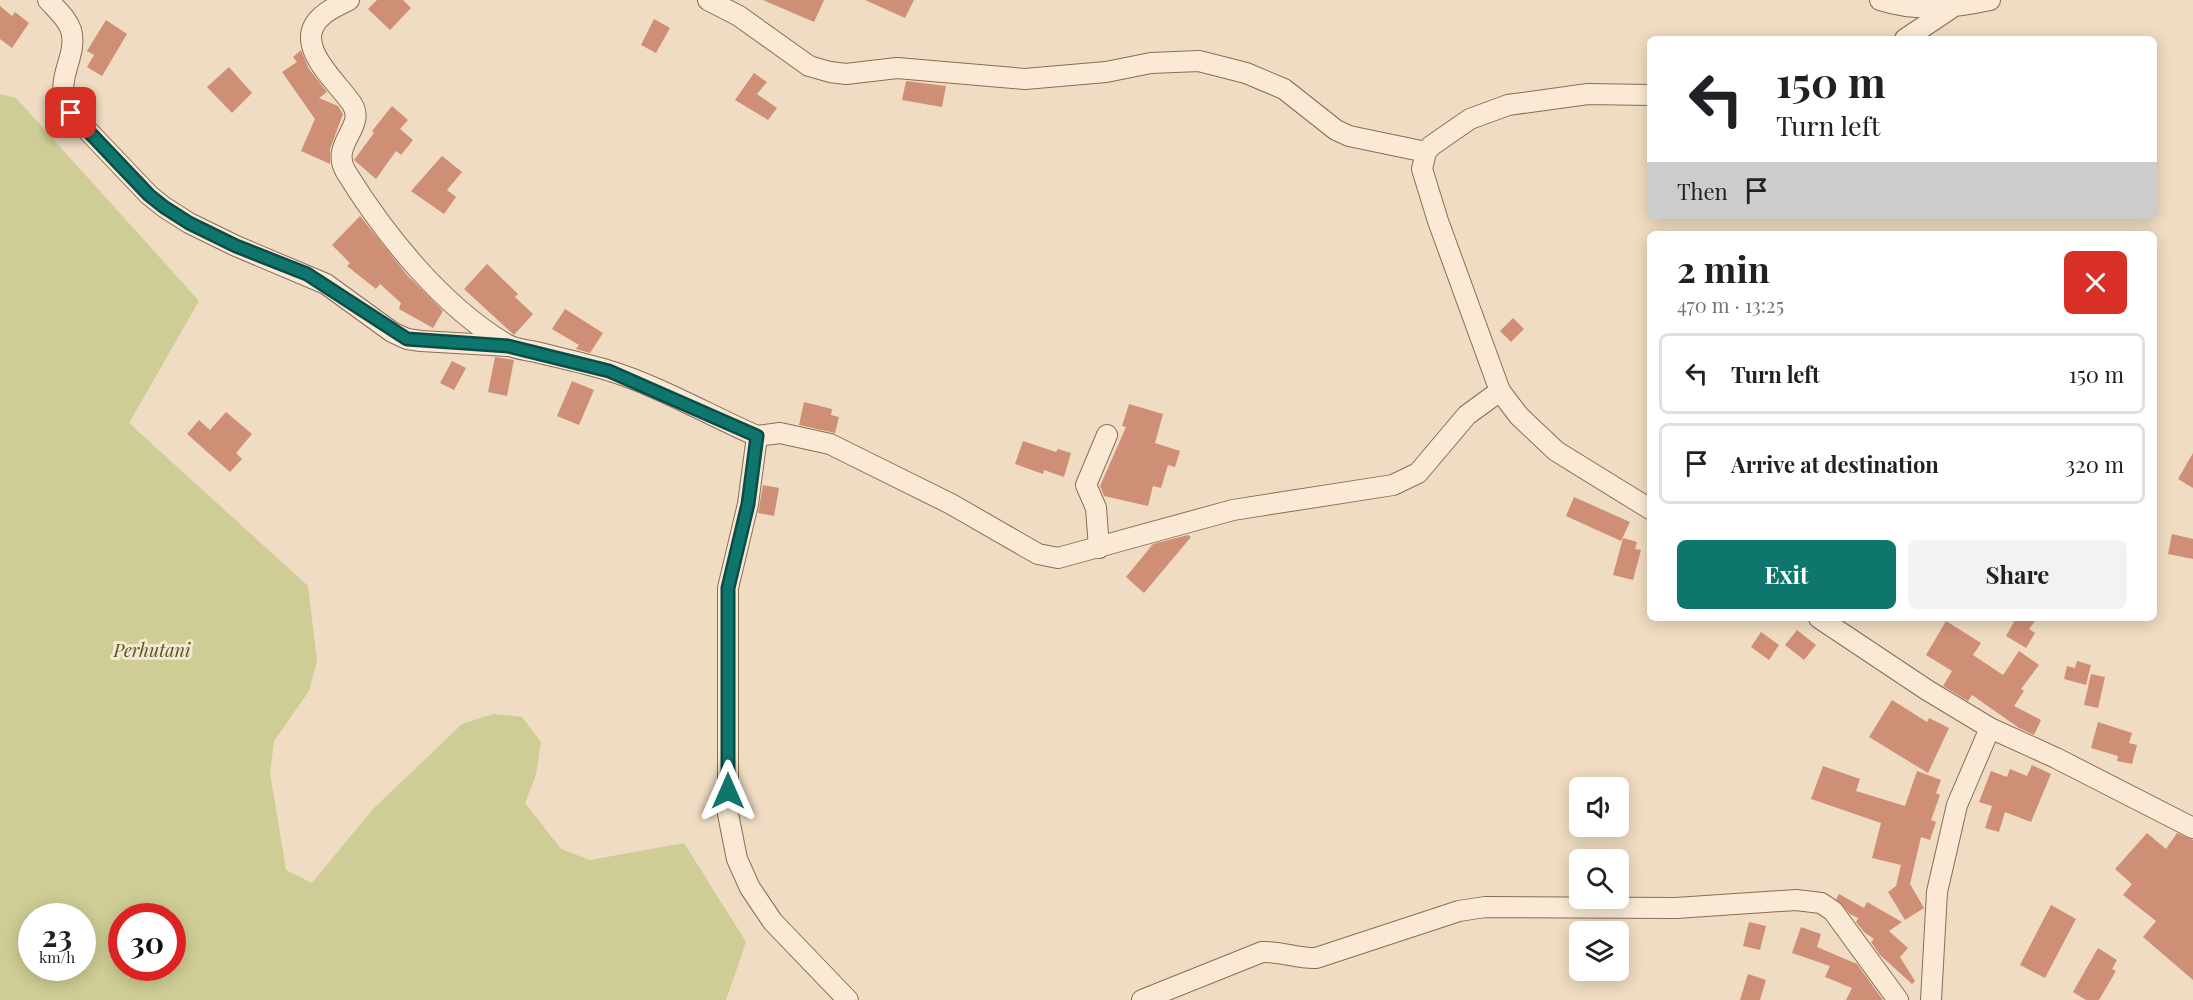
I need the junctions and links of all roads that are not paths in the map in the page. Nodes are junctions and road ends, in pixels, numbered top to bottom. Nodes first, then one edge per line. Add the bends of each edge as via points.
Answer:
1 (48, 0) edge
2 (349, 0) edge
3 (708, 0) edge
4 (1880, 0) edge
5 (1990, 0) edge
6 (1950, 9) junction
7 (1910, 36) edge
8 (1647, 94) edge
9 (1426, 152) junction
10 (508, 346) junction
11 (1500, 391) junction
12 (1107, 435) dead end
13 (757, 436) junction
14 (1647, 507) edge
15 (1099, 548) junction
16 (1824, 621) edge
17 (1990, 728) junction
18 (2193, 828) edge
19 (848, 1000) edge
20 (1142, 1000) edge
21 (1898, 1000) edge
22 (1931, 1000) edge

1 - 10 street via 67,21 71,32 62,88 64,102 164,207 236,246 307,274 407,339
2 - 10 street via 322,16 313,27 310,42 354,106 355,121 341,150 345,170 424,277
3 - 9 street via 739,16 809,66 830,72 897,69 1025,79 1199,61 1246,73 1284,89 1336,130 1350,136
4 - 6 street
5 - 6 street
6 - 7 street
8 - 9 street via 1588,94 1508,105 1470,119
9 - 11 street via 1424,179
10 - 13 street via 609,371
11 - 14 street via 1519,416 1556,451
11 - 15 street via 1467,415 1418,473 1393,485 1233,510
12 - 15 street via 1086,486 1096,508
13 - 15 street via 780,433 830,444 951,504 1038,554 1058,558
13 - 19 street via 750,493 728,588 728,814 737,859 750,888 773,922
16 - 17 street
17 - 18 street
17 - 22 street via 1957,805 1937,892
20 - 21 street via 1263,952 1316,958 1459,911 1485,907 1676,908 1796,900 1821,903 1833,911

